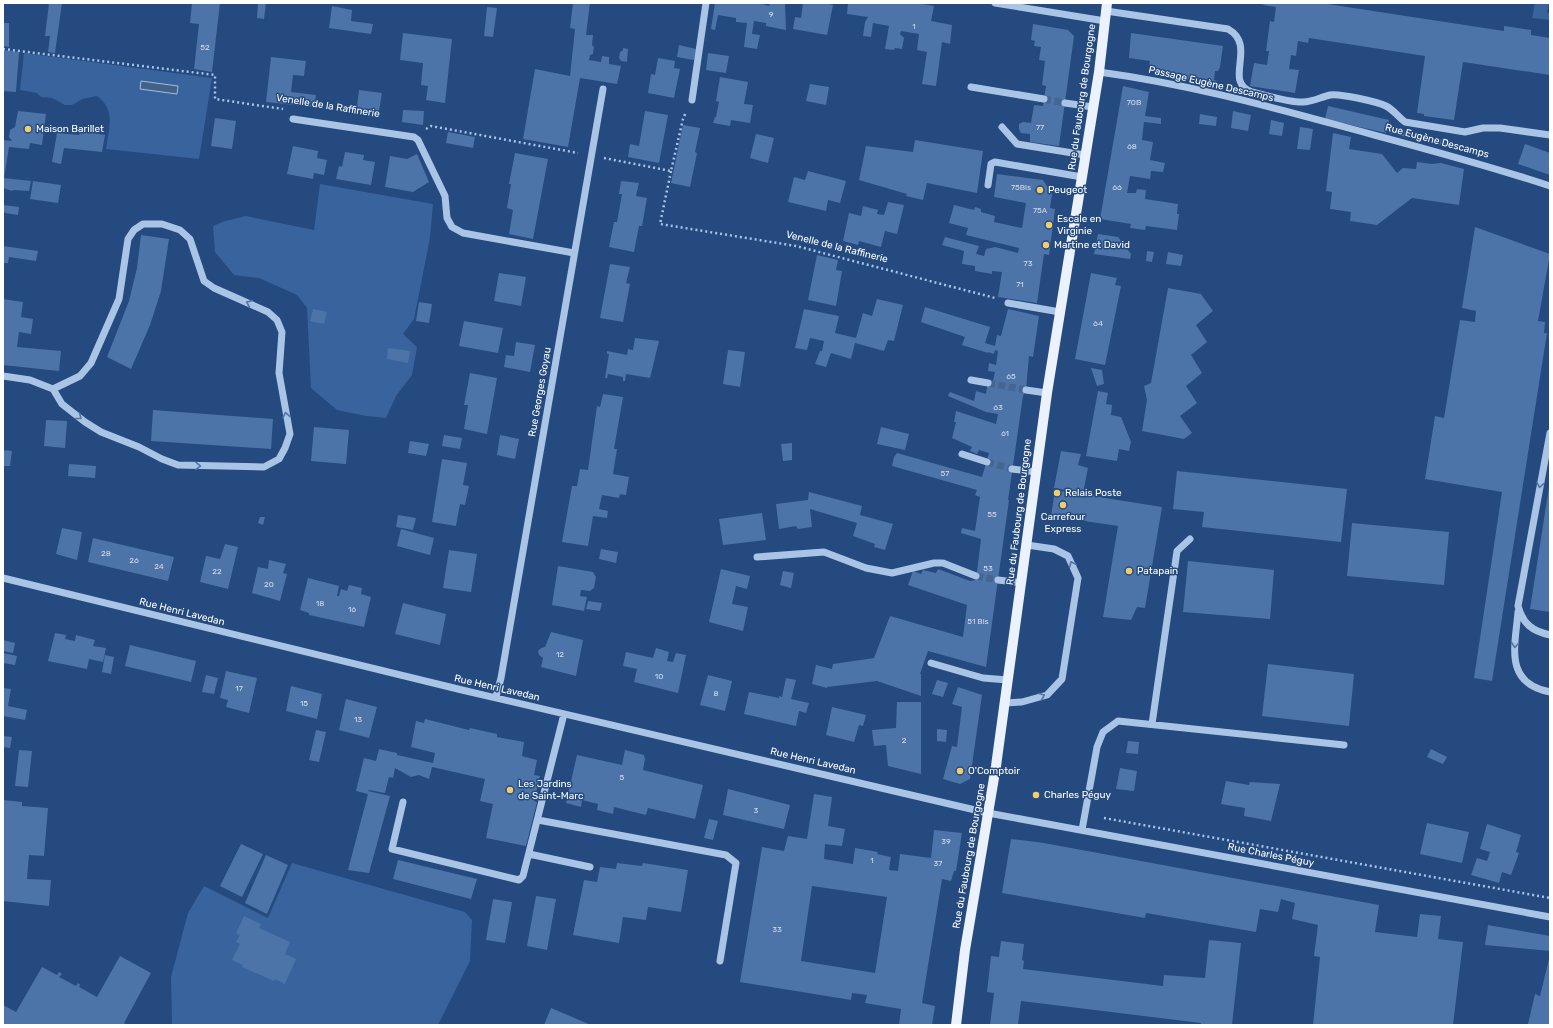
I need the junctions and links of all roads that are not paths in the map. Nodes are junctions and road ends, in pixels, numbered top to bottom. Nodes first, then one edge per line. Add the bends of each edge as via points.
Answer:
1 (706, 3) edge
2 (995, 3) edge
3 (1106, 12) edge
4 (1099, 72) junction
5 (971, 87) dead end
6 (603, 89) dead end
7 (1044, 99) tunnel mouth
8 (692, 100) road end
9 (1065, 103) tunnel mouth
10 (1093, 107) junction
11 (294, 119) dead end
12 (1318, 120) joint
13 (1002, 127) dead end
14 (1550, 135) edge
15 (1085, 155) junction
16 (1082, 177) junction
17 (988, 185) dead end
18 (1550, 186) edge
19 (574, 253) junction
20 (1008, 303) road end
21 (1060, 312) junction
22 (3, 376) edge
23 (971, 380) dead end
24 (988, 383) tunnel mouth
25 (53, 389) junction
26 (1026, 390) tunnel mouth
27 (1047, 393) junction
28 (1550, 433) edge
29 (962, 454) dead end
30 (987, 462) tunnel mouth
31 (1012, 469) tunnel mouth
32 (1036, 472) junction
33 (1190, 539) dead end
34 (1027, 544) junction
35 (757, 557) dead end
36 (976, 576) tunnel mouth
37 (3, 578) edge
38 (998, 580) tunnel mouth
39 (1022, 583) junction
40 (1518, 606) junction
41 (1550, 635) edge
42 (931, 663) dead end
43 (1008, 680) junction
44 (1550, 692) edge
45 (496, 697) junction
46 (1005, 703) junction
47 (564, 714) junction
48 (1152, 724) junction
49 (1344, 745) dead end
50 (403, 802) dead end
51 (988, 813) junction
52 (538, 820) junction
53 (1082, 830) junction
54 (529, 854) junction
55 (590, 867) dead end
56 (1550, 917) edge
57 (720, 961) dead end
58 (956, 1025) edge

1 - 8 street
2 - 3 street
3 - 4 main road, Rue du Faubourg de Bourgogne
3 - 14 street via 1228,28 1234,32 1241,44 1239,79 1244,90 1302,103 1338,94 1386,106 1405,122 1465,132 1500,128
4 - 10 main road, Rue du Faubourg de Bourgogne
4 - 12 street, Passage Eugène Descamps via 1132,76 1218,94
5 - 7 street
6 - 19 street, Rue Georges Goyau
9 - 10 street
10 - 15 main road, Rue du Faubourg de Bourgogne
11 - 19 street via 414,137 418,140 445,196 447,218 452,227 463,233
12 - 18 street, Rue Eugène Descamps via 1494,167
13 - 15 street via 1017,144
15 - 16 main road, Rue du Faubourg de Bourgogne
16 - 17 street via 995,162 991,164
16 - 21 main road, Rue du Faubourg de Bourgogne
19 - 45 street, Rue Georges Goyau
20 - 21 street
21 - 27 main road, Rue du Faubourg de Bourgogne
22 - 25 street via 30,380
23 - 24 street
25 -> 25 street via 62,404 101,432 178,465 264,467 279,459 290,434 279,373 282,332 277,320 268,312 204,281 190,239 180,230 162,224 143,224 134,230 128,239 119,298 91,363 80,376
26 - 27 street
27 - 32 main road, Rue du Faubourg de Bourgogne
28 -> 40 street
29 - 30 street
31 - 32 street
32 - 34 main road, Rue du Faubourg de Bourgogne
33 - 48 street via 1177,551
34 - 39 main road, Rue du Faubourg de Bourgogne
46 -> 34 street via 1022,702 1047,695 1062,679 1078,578 1068,556 1054,549
35 - 36 street via 824,552 886,573 943,563
37 - 45 street, Rue Henri Lavedan
38 - 39 street
39 - 43 main road, Rue du Faubourg de Bourgogne
40 - 41 street via 1521,617 1528,626
40 -> 44 street via 1514,660 1517,672 1530,684
42 - 43 street via 983,678
43 - 46 main road, Rue du Faubourg de Bourgogne
45 - 47 street, Rue Henri Lavedan
46 - 51 main road, Rue du Faubourg de Bourgogne
47 - 51 street, Rue Henri Lavedan
47 - 52 street
48 - 49 street
48 - 53 street via 1118,721 1103,732 1097,747
50 - 54 street via 392,849 519,880 523,876
51 - 53 street, Rue Charles Péguy
51 - 58 main road, Rue du Faubourg de Bourgogne via 965,950
52 - 54 street
52 - 57 street via 726,855 736,863
53 - 56 street, Rue Charles Péguy
54 - 55 street

